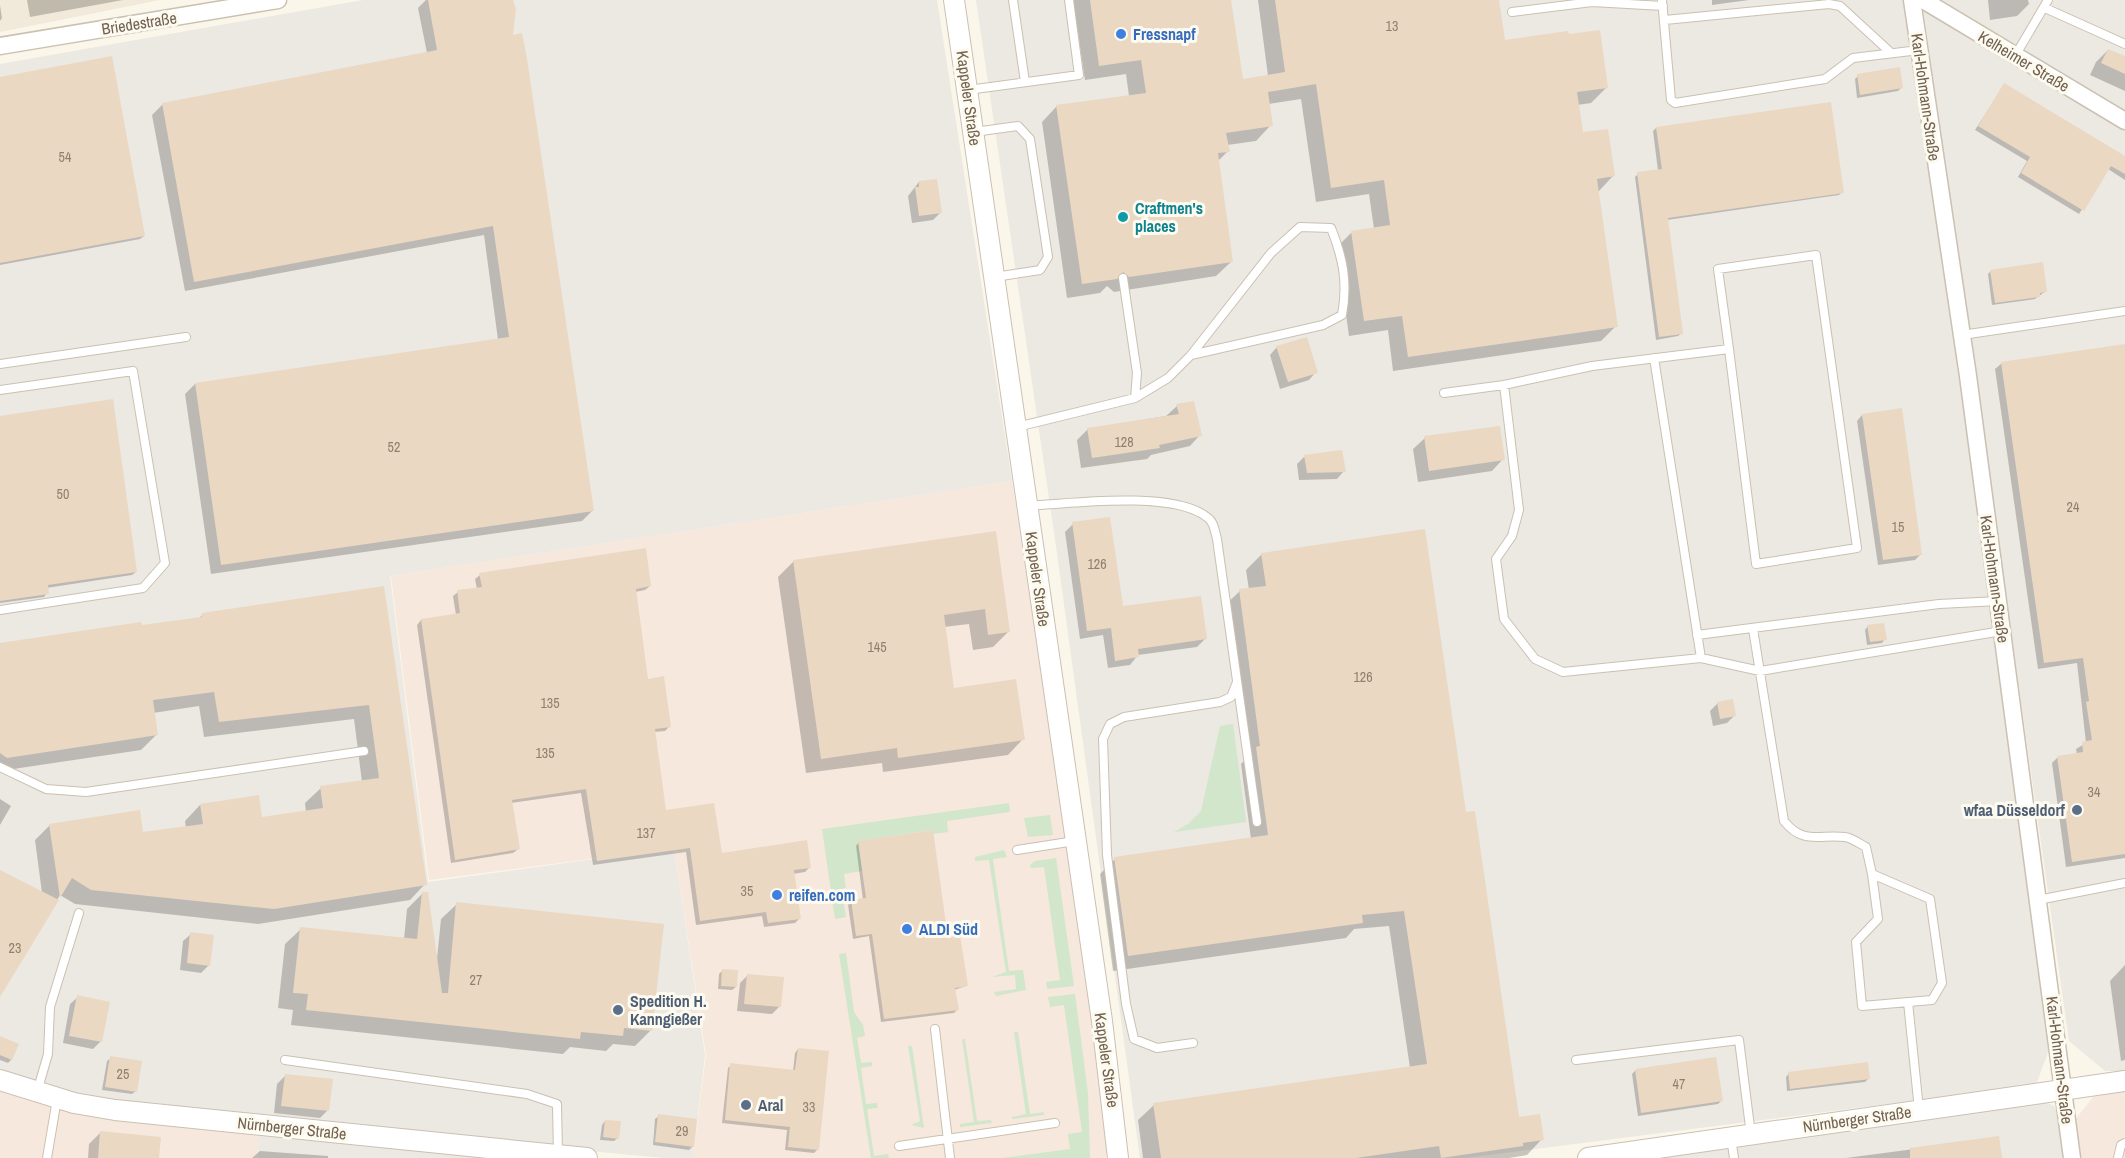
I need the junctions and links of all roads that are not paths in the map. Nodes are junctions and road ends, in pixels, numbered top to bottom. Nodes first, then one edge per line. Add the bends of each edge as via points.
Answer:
1 (278, 0) edge
2 (954, 0) edge
3 (1013, 0) edge
4 (1069, 0) edge
5 (1912, 0) edge
6 (1923, 0) edge
7 (1663, 3) edge
8 (1840, 3) edge
9 (2047, 4) edge
10 (1512, 12) dead end
11 (1665, 20) junction
12 (2125, 45) edge
13 (0, 46) edge
14 (1919, 50) junction
15 (1890, 52) junction
16 (2015, 56) junction
17 (1025, 82) junction
18 (968, 90) junction
19 (2125, 121) edge
20 (974, 132) junction
21 (995, 277) junction
22 (1123, 278) dead end
23 (2125, 311) edge
24 (1962, 335) junction
25 (186, 337) dead end
26 (1729, 349) junction
27 (1191, 355) junction
28 (1654, 358) junction
29 (0, 364) edge
30 (1504, 385) junction
31 (0, 390) edge
32 (1444, 393) dead end
33 (1135, 398) junction
34 (1017, 428) junction
35 (1028, 506) junction
36 (1998, 602) junction
37 (0, 610) edge
38 (1753, 629) junction
39 (2002, 631) junction
40 (1697, 635) junction
41 (1701, 658) junction
42 (1760, 671) junction
43 (1237, 682) junction
44 (364, 750) dead end
45 (0, 767) edge
46 (1257, 822) dead end
47 (1075, 841) junction
48 (1017, 850) dead end
49 (1872, 874) junction
50 (2125, 883) edge
51 (2038, 900) junction
52 (79, 913) dead end
53 (1908, 1002) junction
54 (935, 1029) dead end
55 (1193, 1043) dead end
56 (285, 1060) dead end
57 (1576, 1060) dead end
58 (0, 1080) edge
59 (2125, 1081) edge
60 (2064, 1089) junction
61 (37, 1093) junction
62 (57, 1098) junction
63 (1919, 1110) junction
64 (1055, 1123) dead end
65 (1751, 1135) junction
66 (950, 1138) junction
67 (1731, 1138) junction
68 (2125, 1143) edge
69 (899, 1146) dead end
70 (558, 1155) junction
71 (47, 1158) edge
72 (587, 1158) edge
73 (950, 1158) edge
74 (1118, 1158) edge
75 (1588, 1158) edge
76 (1734, 1158) edge
77 (2072, 1158) edge
78 (2118, 1158) edge

1 - 13 street, Briedestraße
2 - 18 street, Kappeler Straße
3 - 17 lane
4 - 17 lane via 1079,75
5 - 14 street, Karl-Hohmann-Straße
6 - 16 street, Kelheimer Straße
7 - 10 lane via 1592,2
7 - 11 lane
8 - 11 lane
8 - 15 lane
9 - 12 lane
9 - 16 lane
11 - 15 lane via 1671,100 1675,103 1825,79 1853,58
14 - 15 lane
14 - 24 street, Karl-Hohmann-Straße
16 - 19 street, Kelheimer Straße
17 - 18 lane
18 - 20 street, Kappeler Straße
20 - 21 street, Kappeler Straße
20 - 21 lane via 1018,126 1030,139 1048,257 1040,270
21 - 34 street, Kappeler Straße
22 - 33 lane via 1137,373
23 - 24 lane
24 - 36 street, Karl-Hohmann-Straße
25 - 29 lane
26 - 26 lane via 1756,564 1857,548 1816,255 1718,269
26 - 28 lane
27 - 27 lane via 1271,253 1300,227 1331,228 1342,255 1346,292 1342,315 1323,326
27 - 33 lane via 1168,378
28 - 30 lane via 1592,366
28 - 40 lane
30 - 32 lane
30 - 41 lane via 1519,510 1512,536 1496,559 1504,619 1535,659 1563,672
31 - 37 lane via 133,371 165,563 143,588
33 - 34 lane
34 - 35 street, Kappeler Straße
35 - 43 lane via 1145,501 1192,507 1211,519
35 - 47 street, Kappeler Straße
36 - 38 lane via 1940,604
36 - 39 street, Karl-Hohmann-Straße
38 - 40 lane
38 - 42 lane
39 - 42 lane
39 - 51 street, Karl-Hohmann-Straße
40 - 41 lane
41 - 42 lane
42 - 49 lane via 1784,821 1792,832 1803,836 1846,837 1866,847
43 - 46 lane
43 - 55 lane via 1231,697 1220,702 1124,717 1110,724 1103,739 1107,855 1134,1039 1157,1048
44 - 45 lane via 86,792 46,789
47 - 48 lane
47 - 74 street, Kappeler Straße via 1107,1054
49 - 53 lane via 1878,919 1856,942 1863,1006
49 - 53 lane via 1930,899 1942,983 1932,1000
50 - 51 lane
51 - 60 street, Karl-Hohmann-Straße
52 - 61 lane via 50,1007 48,1054
53 - 63 lane
54 - 66 lane
56 - 70 lane via 527,1094 557,1104
57 - 65 lane via 1739,1040
58 - 61 street, Nürnberger Straße
59 - 60 street, Nürnberger Straße
60 - 63 street, Nürnberger Straße
60 - 77 street, Karl-Hohmann-Straße
61 - 62 street, Nürnberger Straße
62 - 70 street, Nürnberger Straße via 138,1113
62 - 71 lane
63 - 65 street, Nürnberger Straße
64 - 66 lane
65 - 67 street, Nürnberger Straße
66 - 69 lane
66 - 73 lane
67 - 75 street, Nürnberger Straße
67 - 76 lane
68 - 78 lane
70 - 72 street, Nürnberger Straße

